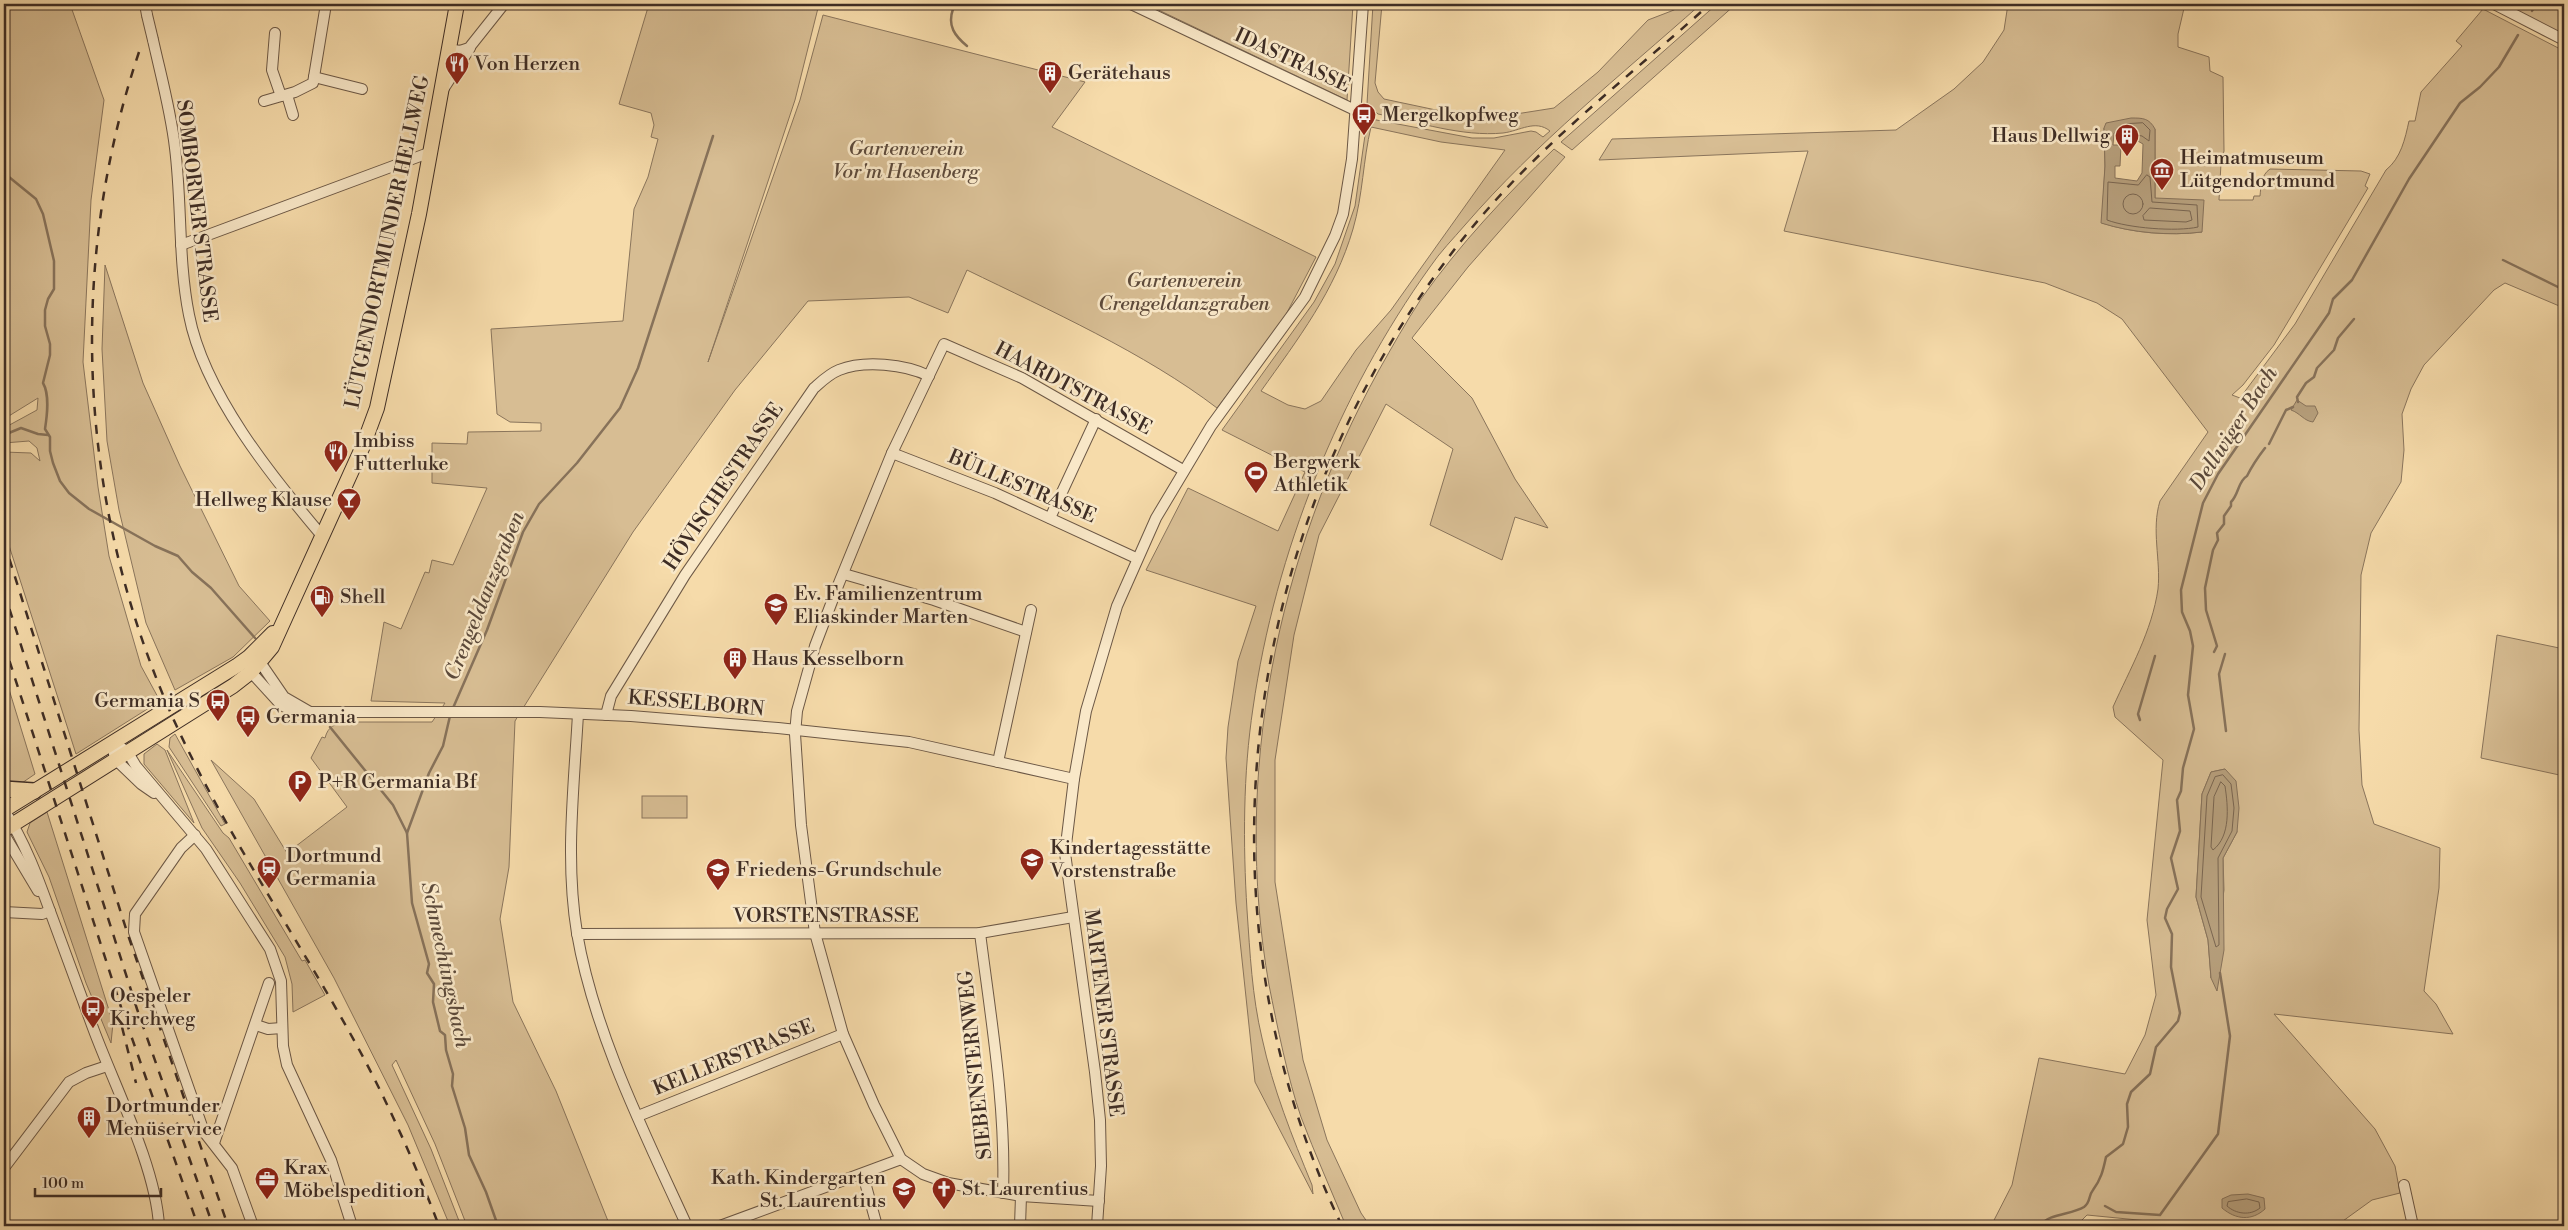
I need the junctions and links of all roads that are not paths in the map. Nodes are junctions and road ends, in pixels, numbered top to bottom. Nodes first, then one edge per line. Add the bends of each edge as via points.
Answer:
1 (145, 4) edge
2 (326, 4) edge
3 (457, 4) edge
4 (504, 4) edge
5 (1131, 4) edge
6 (1363, 4) edge
7 (2494, 4) edge
8 (275, 34) dead end
9 (2564, 40) edge
10 (472, 45) junction
11 (448, 49) junction
12 (314, 77) junction
13 (362, 89) dead end
14 (441, 93) junction
15 (284, 96) junction
16 (264, 101) dead end
17 (1357, 111) junction
18 (293, 116) dead end
19 (431, 152) junction
20 (181, 245) junction
21 (929, 376) junction
22 (1096, 419) junction
23 (892, 454) junction
24 (1182, 470) junction
25 (1050, 518) junction
26 (323, 537) junction
27 (1136, 558) junction
28 (844, 574) junction
29 (1031, 610) dead end
30 (1026, 632) junction
31 (253, 664) junction
32 (578, 714) junction
33 (606, 715) junction
34 (795, 730) junction
35 (112, 743) junction
36 (127, 751) junction
37 (115, 759) junction
38 (998, 762) junction
39 (1074, 779) junction
40 (4, 789) edge
41 (34, 791) junction
42 (163, 799) junction
43 (4, 810) edge
44 (7, 829) edge
45 (195, 835) junction
46 (50, 911) junction
47 (4, 912) edge
48 (1073, 917) junction
49 (815, 933) junction
50 (980, 933) junction
51 (577, 934) junction
52 (269, 983) dead end
53 (256, 1025) junction
54 (282, 1028) junction
55 (843, 1034) junction
56 (107, 1066) junction
57 (638, 1116) junction
58 (214, 1143) junction
59 (901, 1159) junction
60 (4, 1168) edge
61 (863, 1175) junction
62 (2404, 1185) dead end
63 (1003, 1193) junction
64 (1021, 1196) junction
65 (1099, 1201) junction
66 (158, 1226) edge
67 (253, 1226) edge
68 (352, 1226) edge
69 (687, 1226) edge
70 (720, 1226) edge
71 (877, 1226) edge
72 (1020, 1226) edge
73 (1097, 1226) edge
74 (2413, 1226) edge

1 - 20 street, SOMBORNER STRASSE, bridge via 175,146
2 - 12 street
3 - 11 main road, LÜTGENDORTMUNDER HELLWEG
4 - 10 street
5 - 17 street, IDASTRASSE
6 - 17 street, MARTENER STRASSE
7 - 9 street
8 - 15 street via 272,70
10 - 11 street via 463,51
10 - 14 street
11 - 14 main road, LÜTGENDORTMUNDER HELLWEG
12 - 13 street
12 - 15 street via 313,83
14 - 19 main road, LÜTGENDORTMUNDER HELLWEG
15 - 16 street
15 - 18 street
17 - 24 street, MARTENER STRASSE via 1348,190 1328,256 1305,297
19 - 20 street
19 - 26 main road, LÜTGENDORTMUNDER HELLWEG via 393,342 376,408
20 - 26 street, SOMBORNER STRASSE via 189,314 196,339 220,394 278,484
21 - 22 street, HAARDTSTRASSE via 944,344 1022,378
21 - 23 street
21 - 33 street, HÖVISCHESTRASSE via 897,368 857,366 837,371 814,388 686,575 612,696
22 - 24 street, HAARDTSTRASSE
22 - 25 street
23 - 25 street, BÜLLESTRASSE via 944,472
23 - 28 street
24 - 27 street, MARTENER STRASSE
25 - 27 street, BÜLLESTRASSE
26 - 31 main road, LÜTGENDORTMUNDER HELLWEG via 284,621
27 - 39 street, MARTENER STRASSE via 1099,663 1086,711
28 - 30 street via 934,600
28 - 34 street via 810,659
29 - 30 street
30 - 38 street
31 - 32 street, KESSELBORN via 274,697 295,712
31 - 35 main road, LÜTGENDORTMUNDER HELLWEG
31 - 36 main road, LÜTGENDORTMUNDER HELLWEG via 233,686
32 - 33 street, KESSELBORN
32 - 51 street via 571,859
33 - 34 street, KESSELBORN
34 - 38 street, KESSELBORN via 882,738
34 - 49 street via 801,825
35 - 36 street
35 - 37 street
35 - 41 main road, LÜTGENDORTMUNDER HELLWEG
36 - 37 main road, LÜTGENDORTMUNDER HELLWEG
36 - 42 street
37 - 42 street via 141,784
37 - 44 main road, LÜTGENDORTMUNDER HELLWEG
38 - 39 street, KESSELBORN
39 - 48 street, MARTENER STRASSE via 1065,853
40 - 41 highway
41 - 43 main road, LÜTGENDORTMUNDER HELLWEG
42 - 45 street
43 - 44 street
44 - 46 street via 41,883
45 - 54 street via 236,893 276,960 282,991
45 - 58 street via 181,848 140,906 134,919 134,932 204,1132
46 - 47 street via 42,914
46 - 56 street
48 - 50 street, VORSTENSTRASSE
48 - 65 street, MARTENER STRASSE via 1100,1120
49 - 50 street, VORSTENSTRASSE
49 - 51 street, VORSTENSTRASSE
49 - 55 street
50 - 63 street, SIEBENSTERNWEG via 997,1063 1004,1145
51 - 57 street via 593,1005
52 - 53 street
53 - 54 street via 268,1029
53 - 58 street
54 - 68 street via 287,1065 331,1160
55 - 57 street, KELLERSTRASSE
55 - 59 street
56 - 60 street via 69,1082
56 - 66 street via 155,1196
57 - 69 street
58 - 67 street via 232,1168
59 - 61 street
59 - 63 street via 939,1180
61 - 70 street
61 - 71 street
62 - 74 street
63 - 64 street
64 - 65 street
64 - 72 street
65 - 73 street, MARTENER STRASSE

